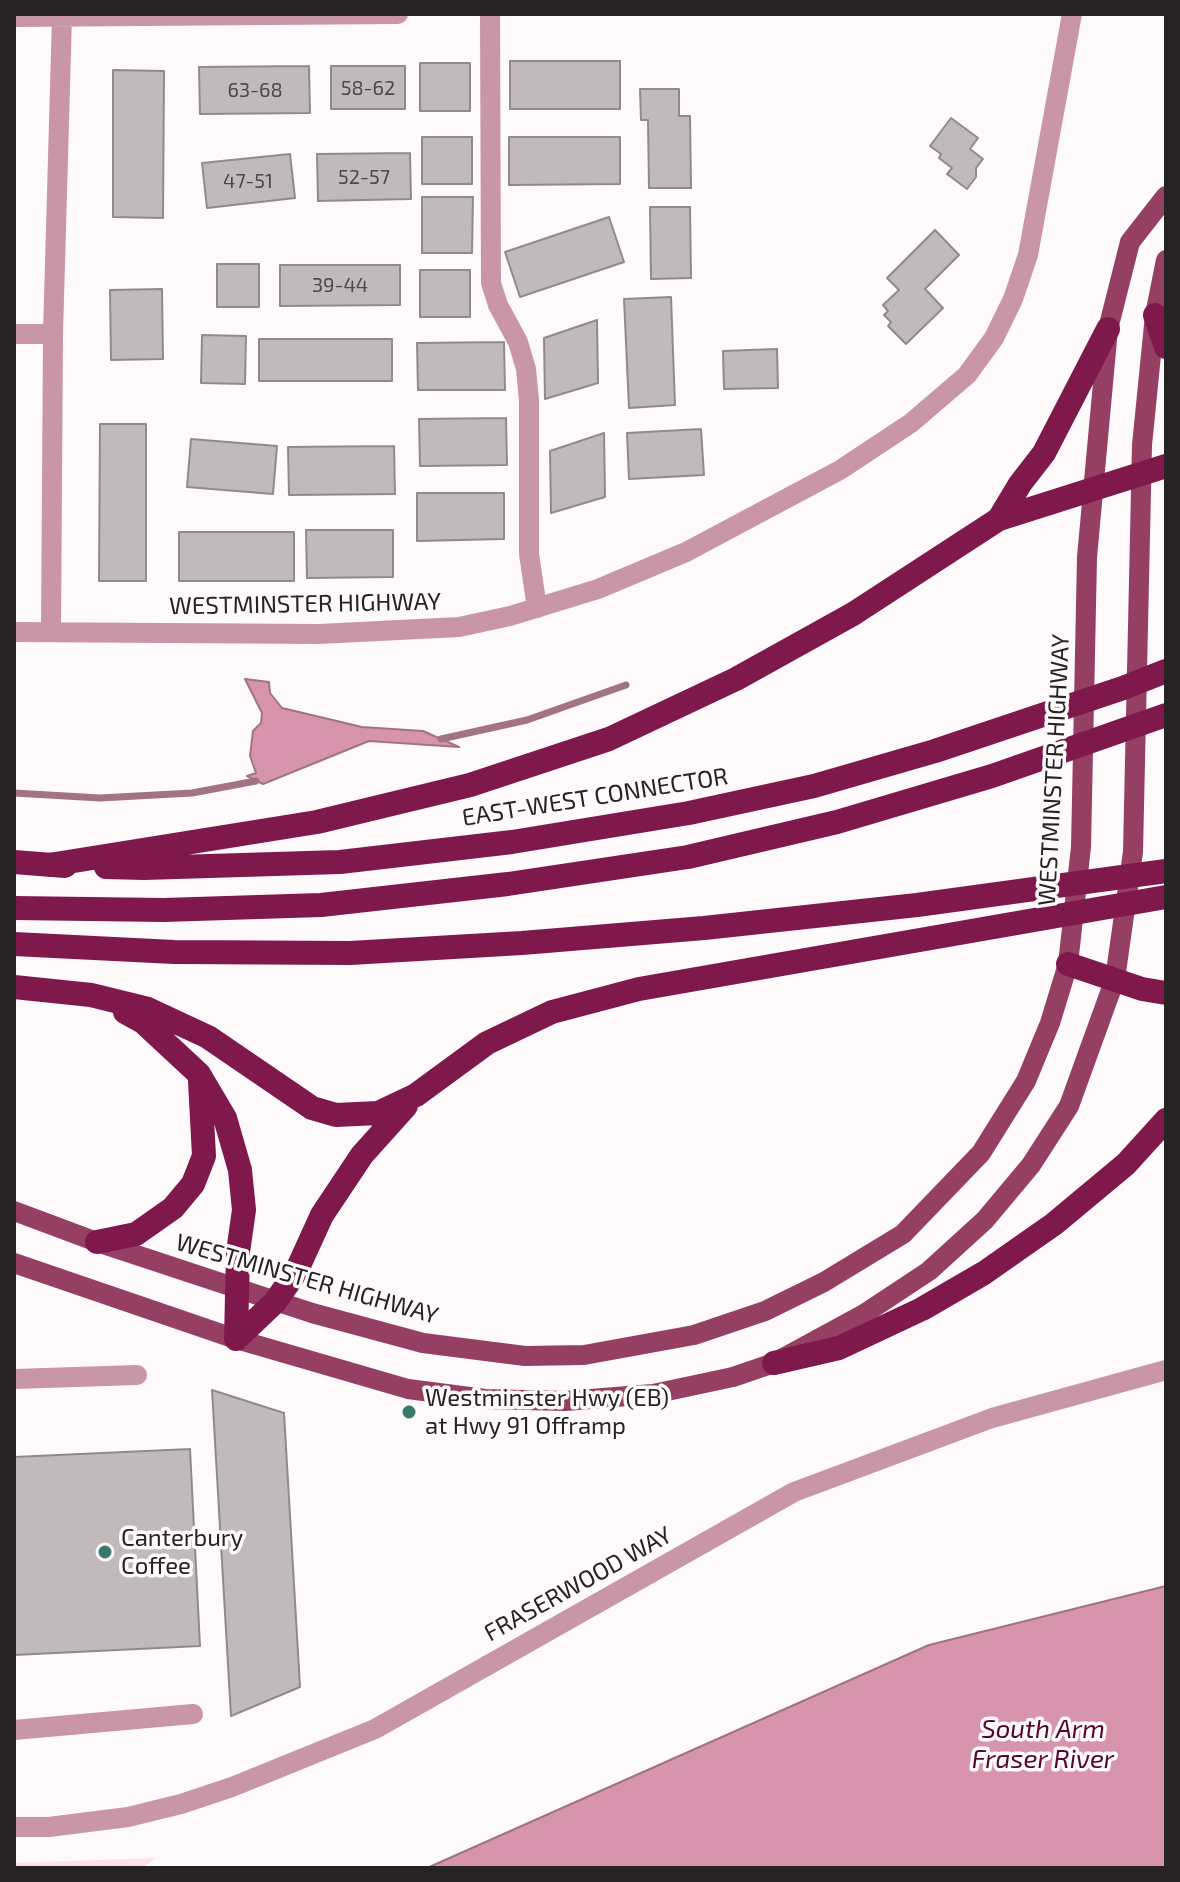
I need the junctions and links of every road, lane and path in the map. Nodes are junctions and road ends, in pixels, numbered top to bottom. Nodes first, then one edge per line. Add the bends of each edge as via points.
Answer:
1 (398, 14) edge
2 (490, 14) edge
3 (1072, 14) edge
4 (14, 17) edge
5 (62, 17) junction
6 (1166, 197) edge
7 (1166, 216) edge
8 (1166, 260) edge
9 (1155, 315) junction
10 (1108, 329) junction
11 (14, 334) edge
12 (53, 334) junction
13 (1166, 347) edge
14 (1166, 466) edge
15 (1140, 475) junction
16 (1093, 490) junction
17 (999, 519) junction
18 (537, 608) junction
19 (14, 632) edge
20 (51, 632) junction
21 (1166, 671) edge
22 (1166, 715) edge
23 (14, 862) edge
24 (49, 865) junction
25 (1166, 871) edge
26 (1166, 897) edge
27 (14, 908) edge
28 (14, 944) edge
29 (1068, 964) junction
30 (1115, 979) junction
31 (14, 987) edge
32 (1166, 993) edge
33 (91, 995) junction
34 (199, 1074) junction
35 (416, 1095) junction
36 (1166, 1120) edge
37 (14, 1211) edge
38 (97, 1242) junction
39 (14, 1263) edge
40 (236, 1289) junction
41 (275, 1302) junction
42 (236, 1339) junction
43 (774, 1363) junction
44 (1166, 1370) edge
45 (137, 1375) dead end
46 (14, 1379) edge
47 (193, 1714) dead end
48 (14, 1730) edge
49 (14, 1827) edge

1 - 5 street
2 - 18 street via 491,283 526,369 529,554
3 - 18 street, WESTMINSTER HIGHWAY via 1028,255 994,338 967,375 911,423 840,470 686,552
4 - 5 street
5 - 12 street
6 - 7 main road, WESTMINSTER HIGHWAY
6 - 10 main road, WESTMINSTER HIGHWAY via 1130,242
8 - 9 main road
9 - 13 highway
9 - 15 main road
10 - 16 main road, WESTMINSTER HIGHWAY
10 - 17 highway via 1044,453
11 - 12 street
12 - 20 street
14 - 15 highway
15 - 16 highway
15 - 30 main road via 1133,852
16 - 17 highway
16 - 29 main road, WESTMINSTER HIGHWAY via 1081,847
17 - 24 highway via 853,614 736,679 609,739 470,785 317,822
18 - 20 street, WESTMINSTER HIGHWAY via 459,627 394,632
19 - 20 street, WESTMINSTER HIGHWAY
21 - 24 highway, EAST-WEST CONNECTOR via 935,751 814,786 689,813 512,842 340,862
22 - 27 highway via 978,781 688,857 321,905
23 - 24 highway, EAST-WEST CONNECTOR
25 - 28 highway via 917,905 491,945 321,953
26 - 35 highway via 625,992 552,1012 487,1043
29 - 30 highway
29 - 41 main road, WESTMINSTER HIGHWAY via 1026,1081 981,1153 903,1234 765,1311 694,1335 635,1347 525,1356 423,1343
30 - 32 highway
30 - 43 main road via 1069,1106 1031,1165 985,1220 929,1271
31 - 33 highway
33 - 34 highway via 143,1022
33 - 35 highway via 148,1009 208,1037 312,1108 336,1115 378,1113
34 - 38 highway via 204,1156 193,1184 173,1208 136,1234
34 - 40 highway via 225,1118 240,1170 244,1210
35 - 41 highway via 362,1155
36 - 43 highway via 1126,1164 984,1273 839,1348
37 - 38 main road, WESTMINSTER HIGHWAY
38 - 40 main road, WESTMINSTER HIGHWAY
39 - 42 main road
40 - 41 main road, WESTMINSTER HIGHWAY
40 - 42 highway
41 - 42 highway
42 - 43 main road via 408,1389 485,1399 565,1401 653,1394
44 - 49 street, FRASERWOOD WAY via 992,1418 794,1492 375,1729 232,1787 128,1817
45 - 46 street
47 - 48 street

